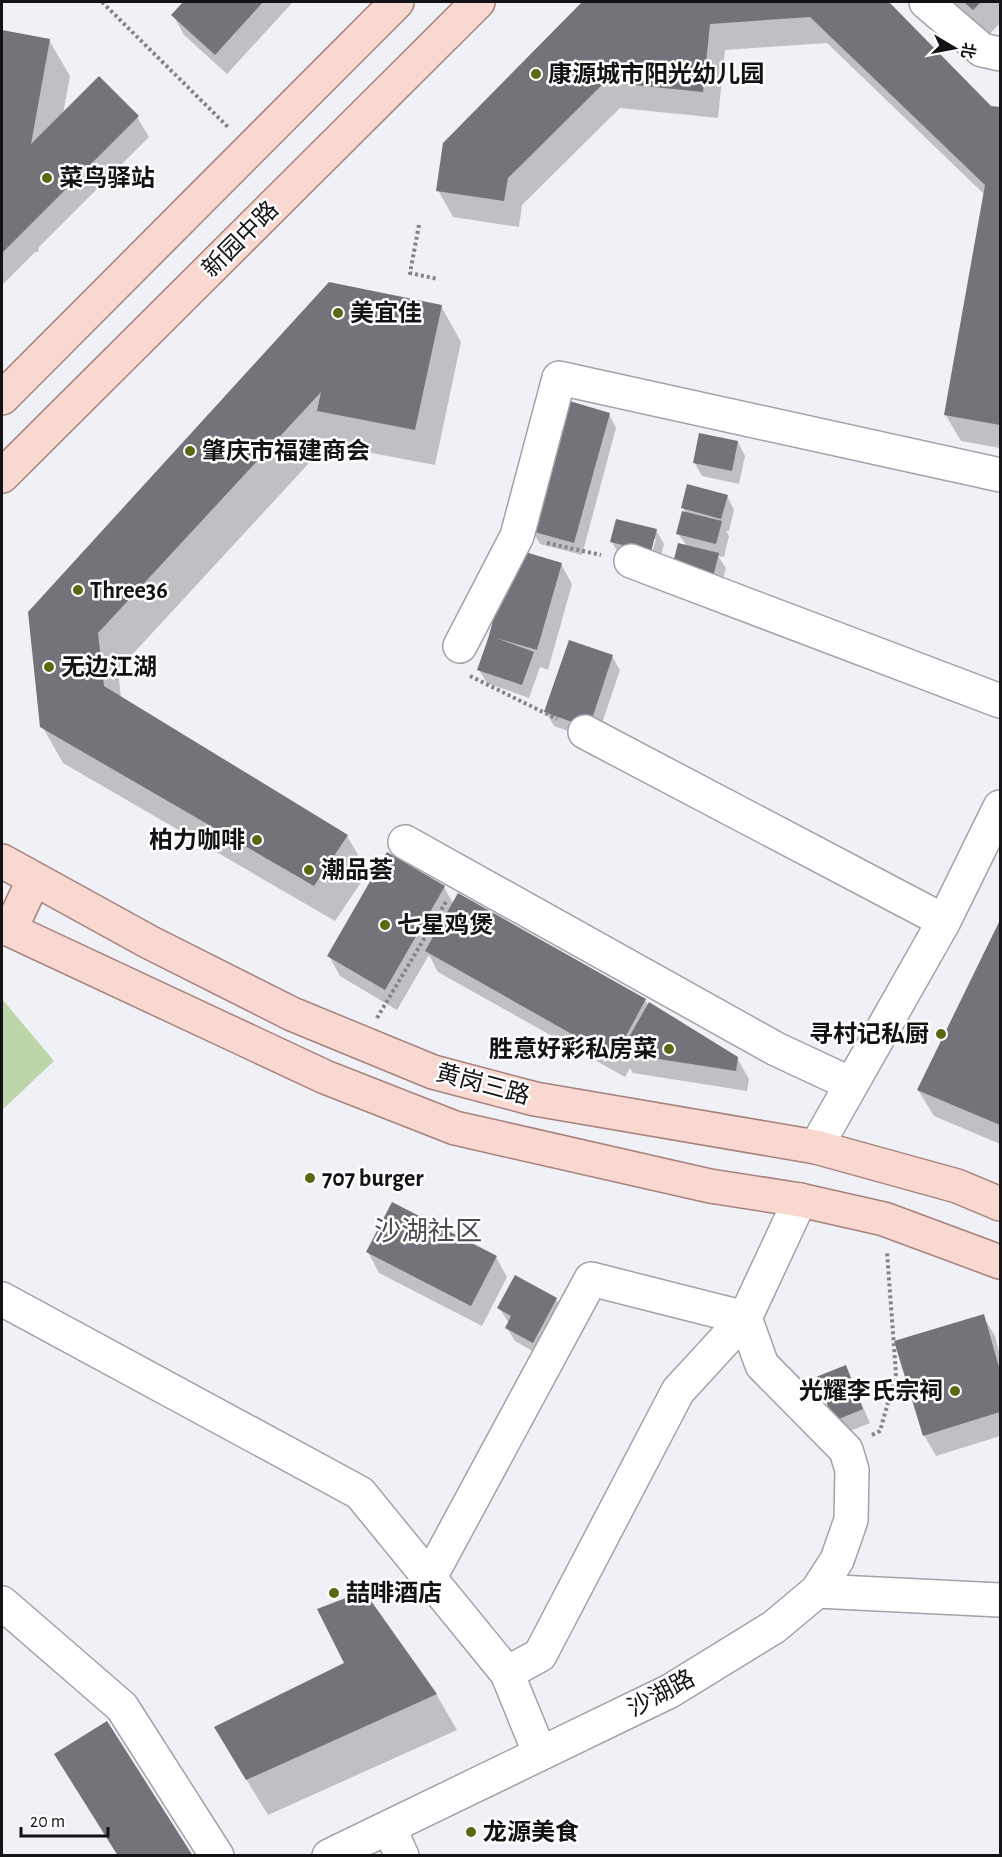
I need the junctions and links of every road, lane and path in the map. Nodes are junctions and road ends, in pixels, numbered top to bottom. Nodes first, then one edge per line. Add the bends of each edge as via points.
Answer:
1 (102, 2) edge
2 (397, 2) edge
3 (478, 2) edge
4 (926, 2) edge
5 (1000, 54) edge
6 (250, 149) junction
7 (419, 225) dead end
8 (438, 279) dead end
9 (2, 398) edge
10 (5, 467) edge
11 (1000, 475) edge
12 (517, 536) junction
13 (632, 561) joint
14 (463, 660) joint
15 (1000, 701) edge
16 (585, 732) joint
17 (1000, 807) edge
18 (405, 842) dead end
19 (2, 861) edge
20 (462, 874) junction
21 (34, 879) junction
22 (944, 921) junction
23 (6, 928) edge
24 (362, 1043) junction
25 (851, 1084) junction
26 (816, 1147) junction
27 (800, 1200) junction
28 (1000, 1204) edge
29 (884, 1219) junction
30 (1000, 1262) edge
31 (2, 1299) edge
32 (745, 1318) junction
33 (846, 1450) junction
34 (429, 1579) junction
35 (817, 1591) junction
36 (1000, 1600) edge
37 (2, 1603) edge
38 (507, 1673) junction
39 (540, 1754) junction
40 (396, 1841) edge
41 (217, 1856) edge
42 (329, 1856) edge

1 - 6 path
2 - 6 main road
3 - 10 main road, 新园中路
4 - 5 street via 982,50
6 - 9 main road
7 - 8 path via 410,273
11 - 12 street via 559,378
12 - 13 path
12 - 14 street
13 - 15 street
14 - 16 path
16 - 22 street
17 - 22 street
18 - 20 street
19 - 21 main road, 黄岗三路
20 - 24 path
20 - 25 street via 776,1048
21 - 23 main road
21 - 24 main road, 黄岗三路 via 292,1014
22 - 25 street
23 - 27 main road, 黄岗三路 via 325,1077 454,1128 710,1186
24 - 26 main road, 黄岗三路 via 432,1072 535,1099
25 - 26 street
26 - 28 main road, 黄岗三路 via 957,1186
27 - 29 main road, 黄岗三路
27 - 32 street
29 - 30 main road, 黄岗三路
29 - 33 path via 896,1374 880,1431
31 - 34 street via 360,1493
32 - 33 street via 762,1365
32 - 34 street via 591,1279
32 - 38 street via 678,1391 540,1655
33 - 35 street, 沙湖路 via 852,1470 851,1520 837,1560
34 - 38 street
35 - 36 street
35 - 39 street, 沙湖路 via 774,1627 670,1691
37 - 41 street via 122,1707
38 - 39 street
39 - 40 street, 沙湖路
40 - 42 street, 沙湖路

